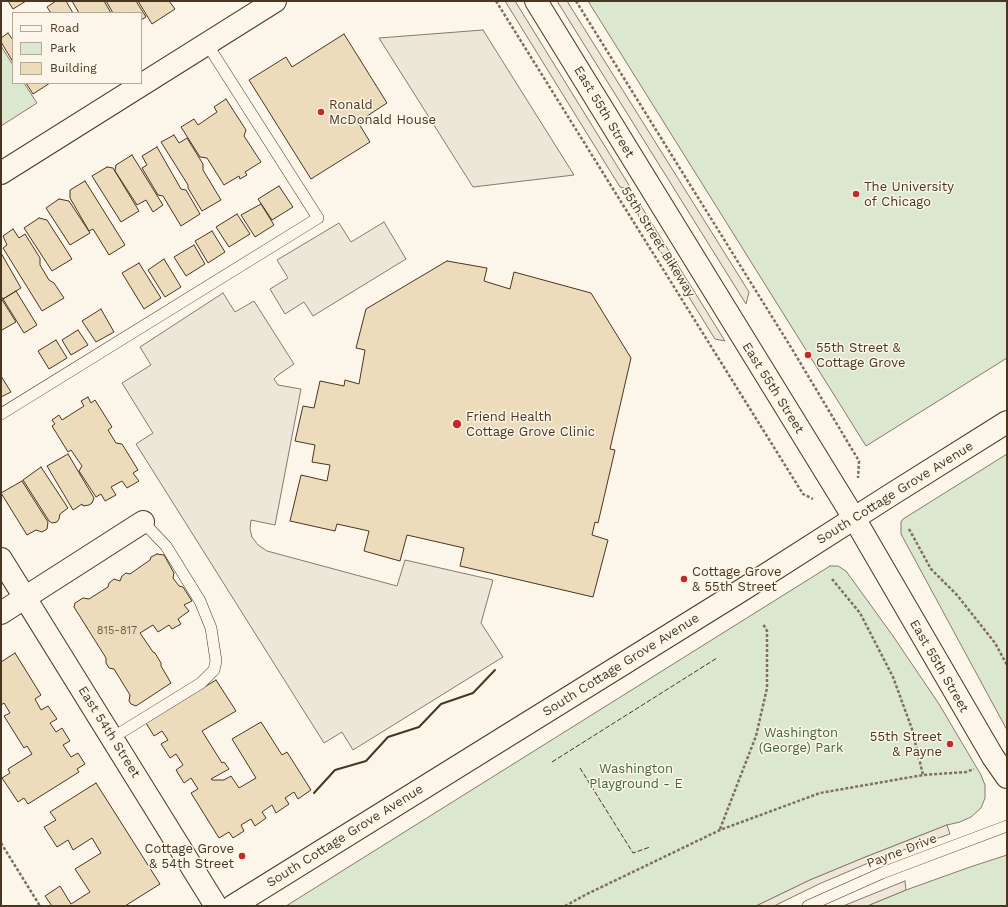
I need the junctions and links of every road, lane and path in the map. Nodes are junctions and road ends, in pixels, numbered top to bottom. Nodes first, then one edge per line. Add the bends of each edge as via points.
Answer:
1 (275, 1) edge
2 (496, 1) edge
3 (536, 1) edge
4 (576, 1) edge
5 (207, 44) junction
6 (1, 173) edge
7 (1, 414) edge
8 (1007, 422) edge
9 (859, 461) dead end
10 (803, 494) dead end
11 (854, 518) junction
12 (143, 522) joint
13 (909, 530) dead end
14 (1, 559) edge
15 (832, 579) dead end
16 (25, 597) junction
17 (1, 613) edge
18 (763, 624) dead end
19 (1007, 665) edge
20 (112, 738) junction
21 (977, 768) dead end
22 (923, 775) junction
23 (1007, 777) edge
24 (1007, 826) edge
25 (720, 830) junction
26 (1, 843) edge
27 (40, 906) edge
28 (216, 906) edge
29 (233, 906) edge
30 (565, 906) edge
31 (808, 906) edge

1 - 5 street
2 - 10 path, 55th Street Bikeway
3 - 11 street, East 55th Street
4 - 9 path
5 - 6 street
5 - 7 lane via 318,218
8 - 11 street, South Cottage Grove Avenue
11 - 23 street, East 55th Street via 981,737
11 - 29 street, South Cottage Grove Avenue
12 - 16 street
12 - 20 lane via 166,546 200,601 211,628 216,661 214,670 201,683
13 - 19 path via 931,568 957,595 995,643
14 - 16 street, East 54th Street
15 - 22 path via 860,613 893,677 912,729
16 - 17 street
16 - 20 street, East 54th Street
18 - 25 path via 767,631 768,688 756,736
20 - 28 street, East 54th Street
21 - 22 path via 966,772
22 - 25 path via 820,793
24 - 31 lane, Payne Drive via 882,873
25 - 30 path
26 - 27 path

